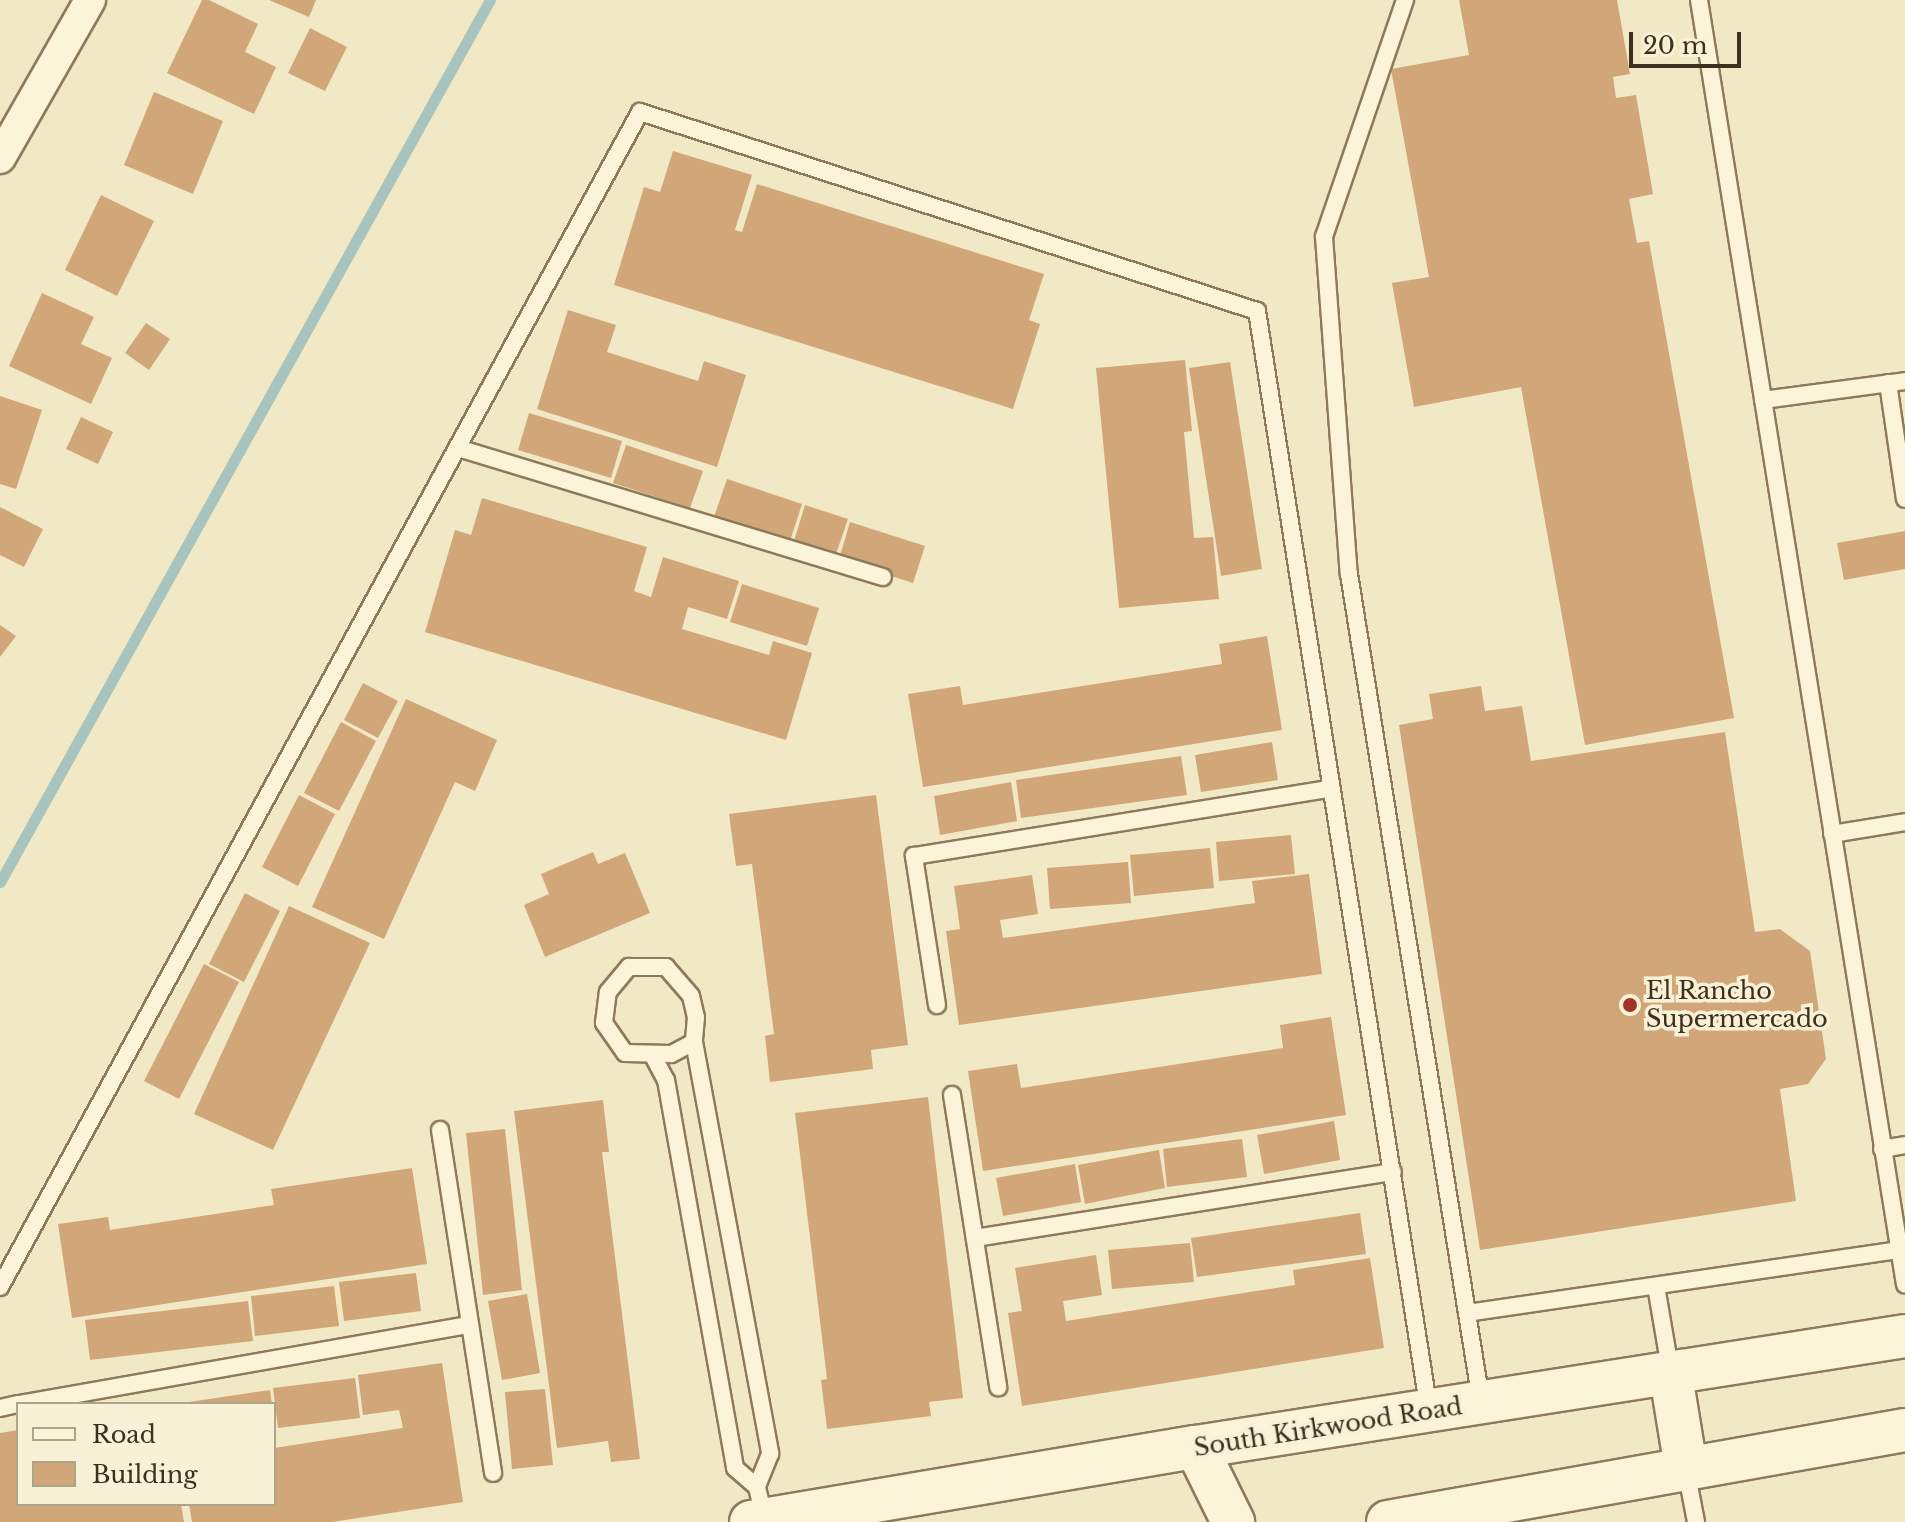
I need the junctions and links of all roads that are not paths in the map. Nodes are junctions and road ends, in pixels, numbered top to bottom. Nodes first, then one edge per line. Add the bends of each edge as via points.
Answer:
1 (90, 0) edge
2 (1405, 0) edge
3 (1699, 0) edge
4 (0, 158) edge
5 (1896, 382) edge
6 (1763, 400) junction
7 (458, 448) junction
8 (1905, 499) edge
9 (883, 577) dead end
10 (1332, 788) junction
11 (1905, 822) edge
12 (1832, 834) junction
13 (937, 1005) dead end
14 (694, 1042) junction
15 (653, 1056) junction
16 (952, 1095) dead end
17 (440, 1130) dead end
18 (1905, 1145) edge
19 (1882, 1149) junction
20 (1393, 1172) junction
21 (975, 1238) junction
22 (1902, 1250) edge
23 (1905, 1285) edge
24 (1656, 1286) junction
25 (0, 1287) edge
26 (1467, 1313) junction
27 (470, 1325) junction
28 (1905, 1336) edge
29 (1671, 1376) junction
30 (998, 1387) dead end
31 (30, 1402) edge
32 (1481, 1402) junction
33 (1429, 1411) junction
34 (1905, 1430) edge
35 (1196, 1447) junction
36 (1686, 1468) junction
37 (493, 1473) dead end
38 (760, 1513) edge
39 (1233, 1522) edge
40 (1388, 1522) edge
41 (1696, 1522) edge

1 - 4 street
2 - 26 lane via 1324,237 1349,574
3 - 6 lane
5 - 6 lane
5 - 8 lane
6 - 12 lane
7 - 9 lane
7 - 10 lane via 640,112 1257,311
7 - 25 lane
10 - 13 lane via 914,856
10 - 20 lane
11 - 12 lane
12 - 19 lane
14 - 15 lane
14 - 15 lane via 691,996 666,967 629,967 608,992 604,1023 625,1053
14 - 38 lane via 770,1454
15 - 38 lane via 666,1080 735,1468
16 - 21 lane
17 - 27 lane
18 - 19 lane
19 - 22 lane
20 - 21 lane
20 - 33 lane
21 - 30 lane
22 - 23 lane
22 - 24 lane
24 - 26 lane
24 - 29 lane
26 - 32 lane
27 - 31 lane
27 - 37 lane
28 - 29 main road, South Kirkwood Road
29 - 32 main road, South Kirkwood Road
29 - 36 main road
32 - 33 main road, South Kirkwood Road
33 - 35 main road, South Kirkwood Road
34 - 36 main road
35 - 38 main road, South Kirkwood Road
35 - 39 main road
36 - 40 main road
36 - 41 lane

